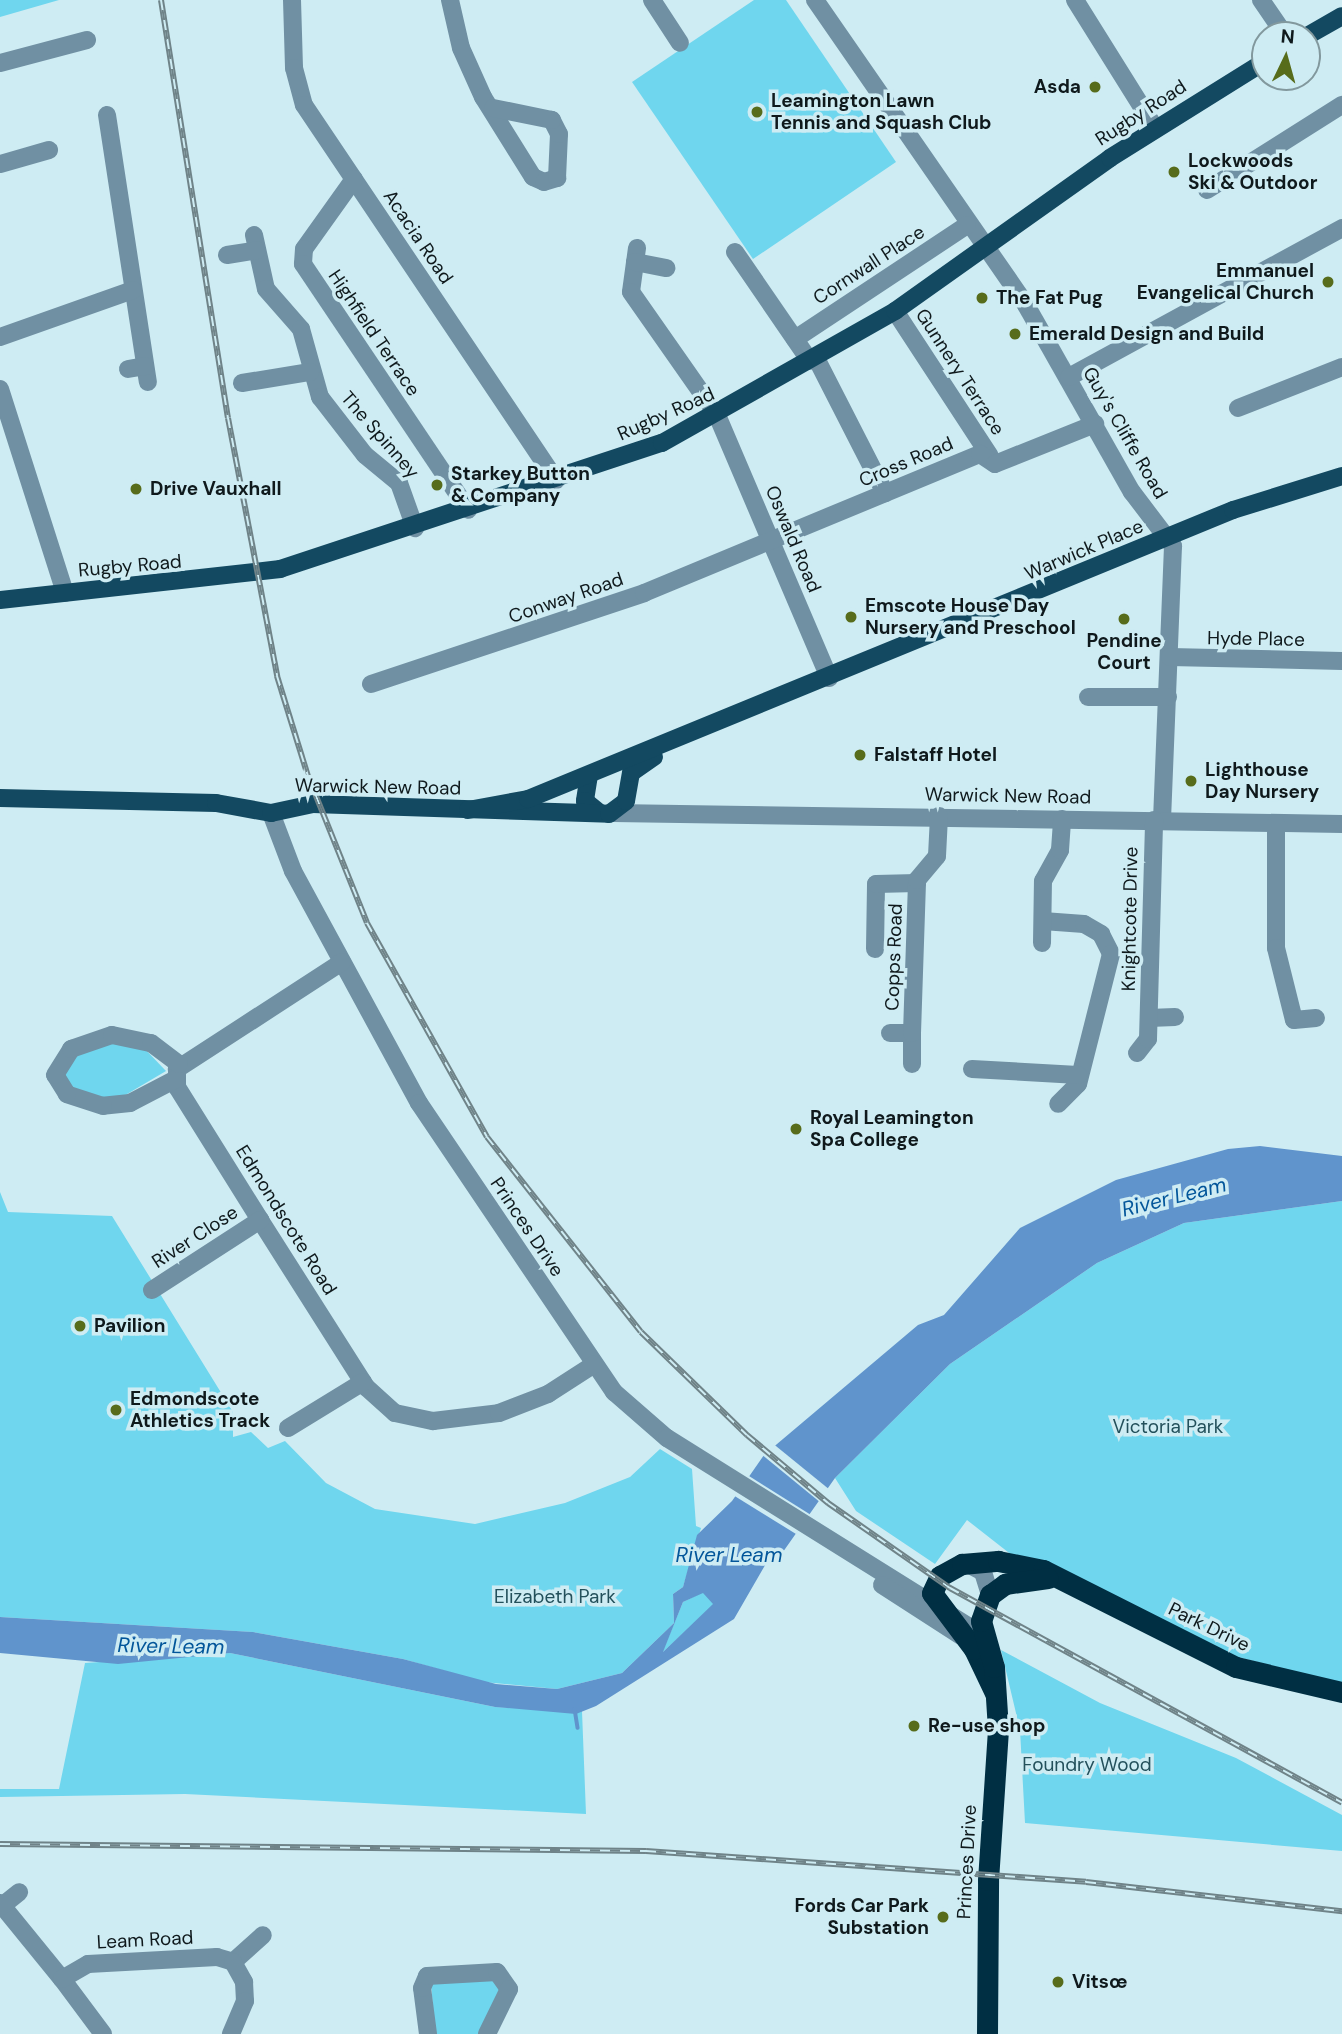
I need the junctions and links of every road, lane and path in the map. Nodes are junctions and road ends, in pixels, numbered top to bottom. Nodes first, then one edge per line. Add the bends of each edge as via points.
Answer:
1 (292, 0) edge
2 (450, 0) edge
3 (652, 0) edge
4 (815, 0) edge
5 (1075, 0) edge
6 (1261, 0) edge
7 (1342, 16) edge
8 (1275, 21) edge
9 (1321, 28) edge
10 (87, 40) dead end
11 (680, 43) dead end
12 (0, 63) edge
13 (1251, 70) edge
14 (1342, 105) edge
15 (493, 108) junction
16 (107, 115) dead end
17 (1155, 128) junction
18 (49, 150) dead end
19 (0, 164) edge
20 (354, 179) junction
21 (1207, 190) dead end
22 (967, 225) junction
23 (1342, 228) edge
24 (986, 249) junction
25 (735, 251) dead end
26 (227, 255) dead end
27 (666, 268) dead end
28 (133, 290) junction
29 (895, 312) junction
30 (0, 337) edge
31 (795, 339) junction
32 (813, 360) junction
33 (1342, 367) edge
34 (141, 372) dead end
35 (310, 372) junction
36 (251, 376) dead end
37 (1069, 377) junction
38 (0, 389) edge
39 (1238, 408) dead end
40 (717, 415) junction
41 (1095, 424) junction
42 (990, 456) junction
43 (1342, 476) edge
44 (556, 480) junction
45 (885, 493) junction
46 (468, 510) junction
47 (415, 527) junction
48 (1169, 537) junction
49 (771, 542) junction
50 (65, 593) junction
51 (0, 600) edge
52 (1170, 657) junction
53 (1342, 661) edge
54 (829, 678) junction
55 (372, 684) dead end
56 (1168, 696) junction
57 (1088, 697) dead end
58 (691, 737) junction
59 (596, 772) junction
60 (628, 786) junction
61 (0, 798) edge
62 (468, 810) junction
63 (674, 811) junction
64 (271, 813) junction
65 (607, 813) junction
66 (939, 816) junction
67 (1062, 819) junction
68 (1158, 820) junction
69 (1276, 823) junction
70 (1342, 824) edge
71 (917, 883) junction
72 (1043, 921) junction
73 (1042, 943) dead end
74 (875, 949) dead end
75 (342, 962) junction
76 (1175, 1017) dead end
77 (1316, 1017) dead end
78 (1149, 1018) junction
79 (890, 1033) dead end
80 (912, 1033) junction
81 (1137, 1053) dead end
82 (912, 1064) dead end
83 (972, 1069) dead end
84 (178, 1071) junction
85 (1079, 1075) junction
86 (1058, 1104) dead end
87 (260, 1220) junction
88 (152, 1290) dead end
89 (593, 1365) junction
90 (363, 1382) junction
91 (288, 1428) dead end
92 (966, 1563) junction
93 (864, 1564) junction
94 (1064, 1580) junction
95 (990, 1595) junction
96 (933, 1600) junction
97 (974, 1637) junction
98 (1342, 1692) edge
99 (19, 1892) dead end
100 (1, 1904) edge
101 (262, 1935) dead end
102 (233, 1962) junction
103 (62, 1979) junction
104 (103, 2034) edge
105 (231, 2034) edge
106 (428, 2034) edge
107 (487, 2034) edge
108 (987, 2034) edge

1 - 20 street, Acacia Road via 301,96
2 - 15 street via 468,66
3 - 11 street
4 - 22 street, Guy's Cliffe Road
5 - 17 street
6 - 8 street
7 - 9 main road
10 - 12 street
13 - 17 main road, Rugby Road
14 - 21 street
15 - 15 street via 533,177 544,182 557,178 560,146 552,120
16 - 28 street via 102,135
17 - 24 main road, Rugby Road
18 - 19 street
20 - 44 street, Acacia Road
20 - 46 street, Highfield Terrace via 304,249 303,264
22 - 24 street, Guy's Cliffe Road
22 - 31 street, Cornwall Place
23 - 37 street
24 - 29 main road, Rugby Road
24 - 37 street, Guy's Cliffe Road
25 - 31 street
26 - 35 street, The Spinney via 255,243 266,289 301,329
27 - 40 street, Oswald Road via 636,255 631,292
28 - 30 street
28 - 34 street
29 - 32 main road, Rugby Road
29 - 42 street, Gunnery Terrace
31 - 32 street
32 - 40 main road, Rugby Road
32 - 45 street
33 - 39 street via 1266,386
35 - 36 street
35 - 47 street, The Spinney via 351,440 399,484
37 - 41 street, Guy's Cliffe Road
38 - 50 street
40 - 44 main road, Rugby Road
40 - 49 street, Oswald Road
41 - 42 street, Cross Road via 995,464
41 - 48 street, Guy's Cliffe Road via 1132,492
42 - 45 street, Cross Road via 980,454
43 - 48 main road, Warwick Place via 1267,497
44 - 46 main road, Rugby Road
45 - 49 street, Cross Road
46 - 47 main road, Rugby Road
47 - 50 main road, Rugby Road via 280,569
48 - 52 street via 1175,558
48 - 54 main road, Warwick Place
49 - 54 street, Oswald Road
49 - 55 street, Conway Road via 637,596
50 - 51 main road, Rugby Road
52 - 53 street, Hyde Place
52 - 56 street
54 - 58 main road, Warwick Place
56 - 57 street
56 - 68 street
58 - 59 main road, Warwick Place
58 - 60 main road, Warwick Place via 637,766
59 - 60 main road, Warwick New Road
59 - 62 main road, Warwick Place via 520,801
59 - 65 main road via 585,801
60 - 63 street, Warwick New Road via 644,804
60 - 65 main road, Warwick Place
61 - 64 main road, Warwick New Road via 216,803
62 - 64 main road, Warwick New Road via 290,804
62 - 65 main road, Warwick New Road
63 - 65 street, Warwick New Road
63 - 66 street, Warwick New Road
64 - 75 street, Princes Drive via 278,841
66 - 67 street, Warwick New Road
66 - 71 street, Copps Road via 937,856
67 - 68 street, Warwick New Road
67 - 72 street via 1060,850 1042,881
68 - 69 street, Warwick New Road
68 - 78 street, Knightcote Drive
69 - 70 street, Warwick New Road
69 - 77 street via 1276,948 1294,1020
71 - 74 street, Copps Road via 876,884
71 - 80 street, Copps Road
72 - 73 street
72 - 85 street via 1084,924 1110,948 1109,978
75 - 84 street, Edmondscote Road
75 - 89 street, Princes Drive via 441,1140
76 - 78 street, Knightcote Drive
78 - 81 street, Knightcote Drive via 1147,1044
79 - 80 street, Copps Road
80 - 82 street, Copps Road
83 - 85 street
84 - 84 street, Edmondscote Road via 151,1044 112,1035 71,1049 55,1075 67,1094 103,1106 141,1098
84 - 87 street, Edmondscote Road
85 - 86 street via 1074,1090
87 - 88 street, River Close
87 - 90 street, Edmondscote Road
89 - 90 street, Edmondscote Road via 520,1407 453,1420 395,1413
89 - 93 street, Princes Drive via 645,1423
90 - 91 street
92 - 94 highway, Park Drive via 1027,1565
92 - 95 street via 986,1576
92 - 96 highway via 944,1572
93 - 96 street, Princes Drive
93 - 97 street, Princes Drive via 904,1603
94 - 95 highway, Park Drive via 1021,1579
94 - 98 highway, Park Drive via 1237,1667
95 - 97 highway
96 - 97 highway, Princes Drive
97 - 108 highway, Princes Drive via 995,1693
99 - 100 street
100 - 103 street
101 - 102 street
102 - 103 street, Leam Road via 217,1957 92,1963
102 - 105 street via 246,1995
103 - 104 street
106 - 107 street via 422,1988 426,1976 497,1972 509,1989

